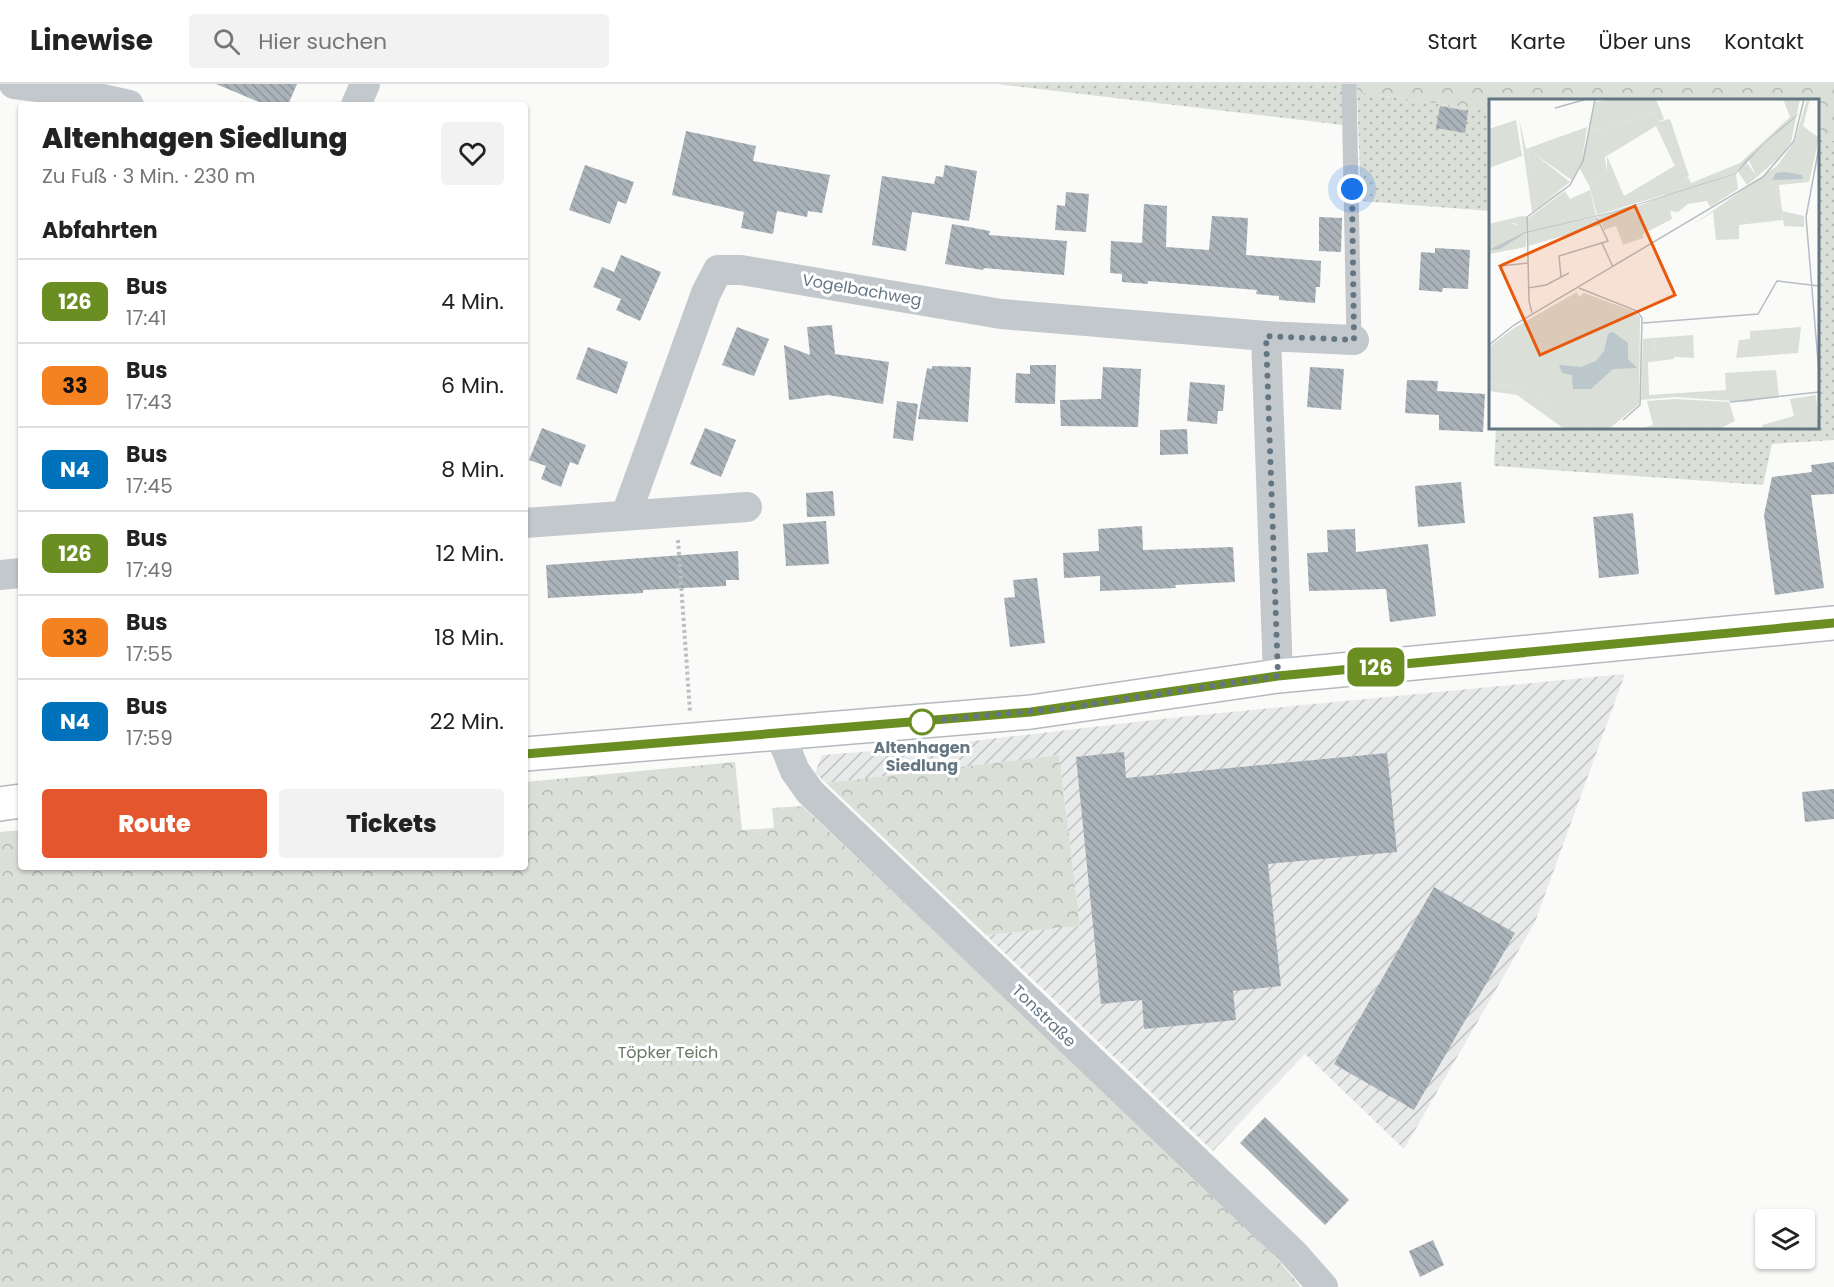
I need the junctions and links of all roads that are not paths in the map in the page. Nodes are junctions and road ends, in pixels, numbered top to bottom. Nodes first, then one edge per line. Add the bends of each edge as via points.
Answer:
1 (14, 84) edge
2 (365, 84) edge
3 (1349, 84) edge
4 (116, 102) edge
5 (357, 102) edge
6 (1266, 336) junction
7 (1354, 340) joint
8 (747, 507) dead end
9 (626, 514) junction
10 (528, 523) edge
11 (18, 573) edge
12 (0, 576) edge
13 (1834, 623) edge
14 (1278, 676) junction
15 (780, 734) junction
16 (528, 754) edge
17 (18, 801) edge
18 (0, 804) edge
19 (1323, 1287) edge

1 - 4 street
2 - 5 street
3 - 7 lane
6 - 7 street, Vogelbachweg
6 - 9 street, Vogelbachweg via 1001,314 741,270 718,270 706,293
6 - 14 street
8 - 9 street
9 - 10 street
11 - 12 street
13 - 14 main road
14 - 15 main road via 1031,712
15 - 16 main road
15 - 19 street, Tonstraße via 795,771 810,792 1284,1245
17 - 18 main road

